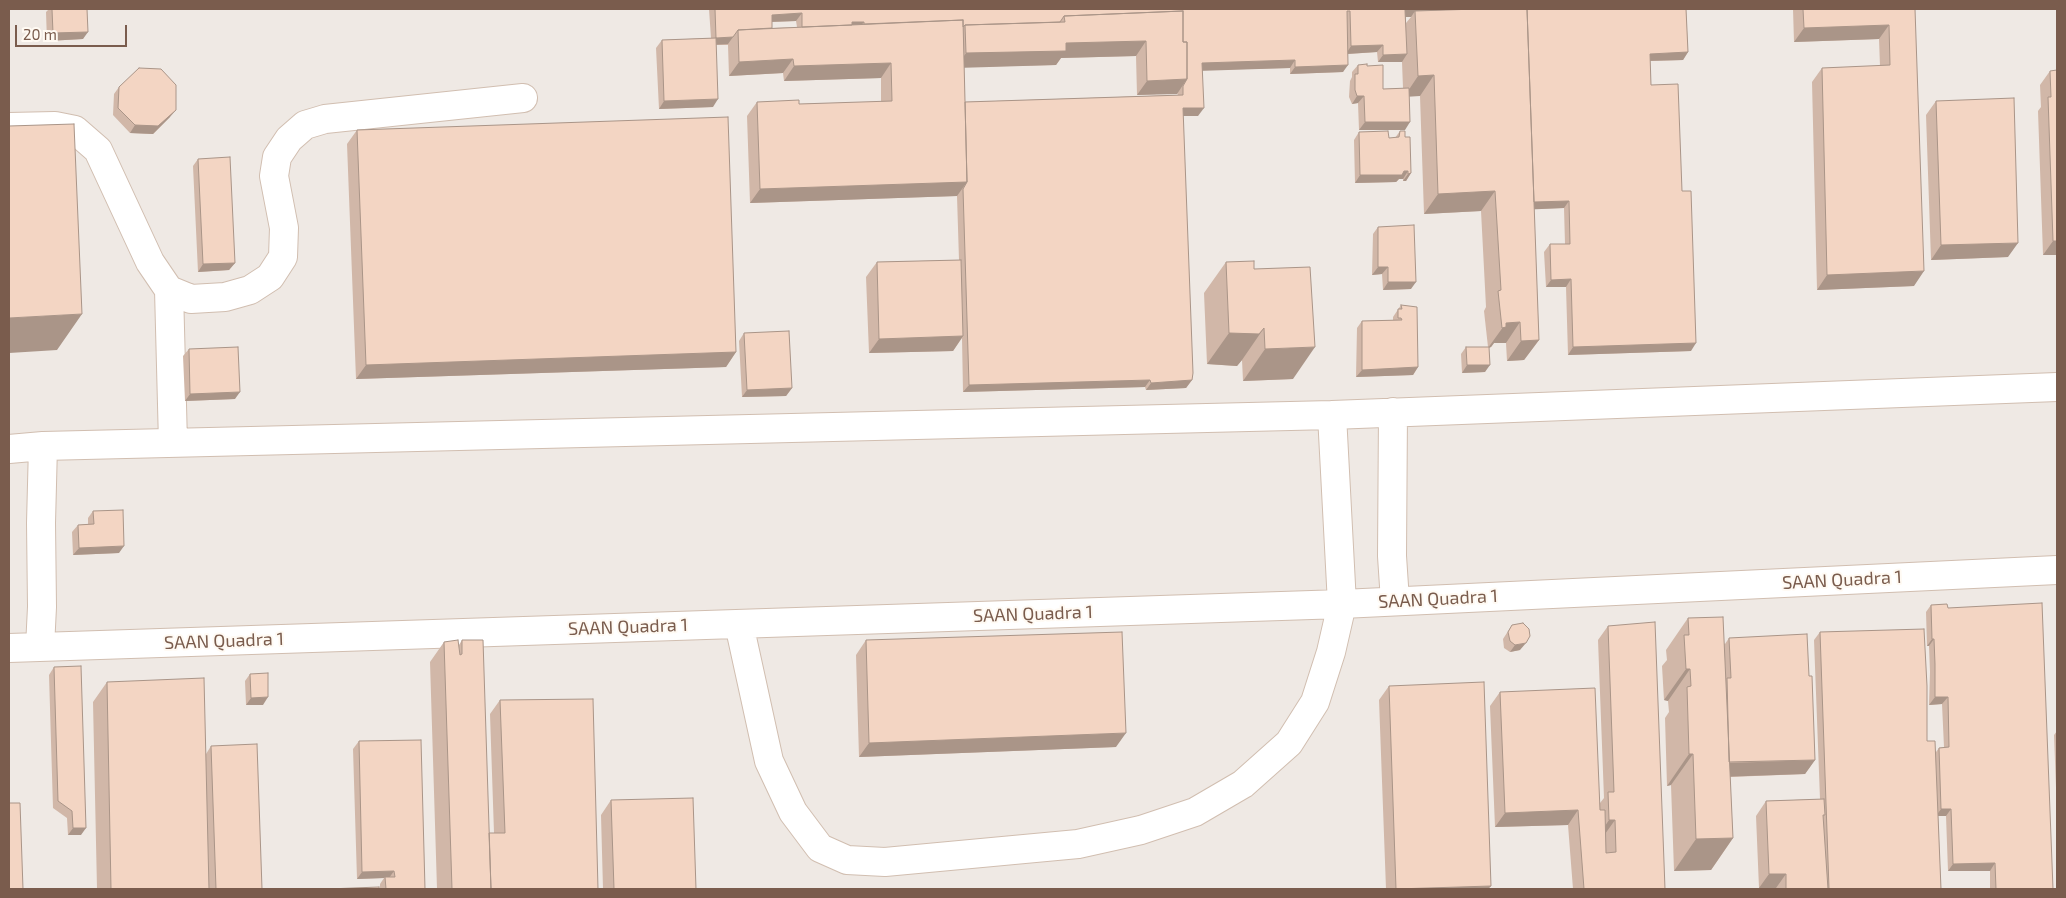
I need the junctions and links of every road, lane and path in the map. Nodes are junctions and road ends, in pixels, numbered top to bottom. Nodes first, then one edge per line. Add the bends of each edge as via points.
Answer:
1 (523, 98) dead end
2 (9, 127) edge
3 (168, 290) junction
4 (2057, 387) edge
5 (1393, 412) junction
6 (1332, 415) junction
7 (173, 443) junction
8 (43, 446) junction
9 (9, 449) edge
10 (2057, 570) edge
11 (1395, 601) junction
12 (1342, 604) junction
13 (739, 624) junction
14 (40, 646) junction
15 (9, 648) edge

1 - 3 street via 334,118 305,125 289,139 277,157 274,176 284,228 283,257 270,277 250,290 225,297 191,299
2 - 3 street via 55,126 75,130 98,150 150,262
3 - 7 street
4 - 5 street
5 - 6 street
5 - 11 street via 1392,556
6 - 7 street
6 - 12 street
7 - 8 street
8 - 9 street
8 - 14 street
10 - 11 street, SAAN Quadra 1
11 - 12 street, SAAN Quadra 1
12 - 13 street, SAAN Quadra 1
12 - 13 street via 1315,702 1289,743 1243,784 1195,812 1141,830 1078,844 885,862 847,860 820,848 793,812 768,761
13 - 14 street, SAAN Quadra 1
14 - 15 street, SAAN Quadra 1

